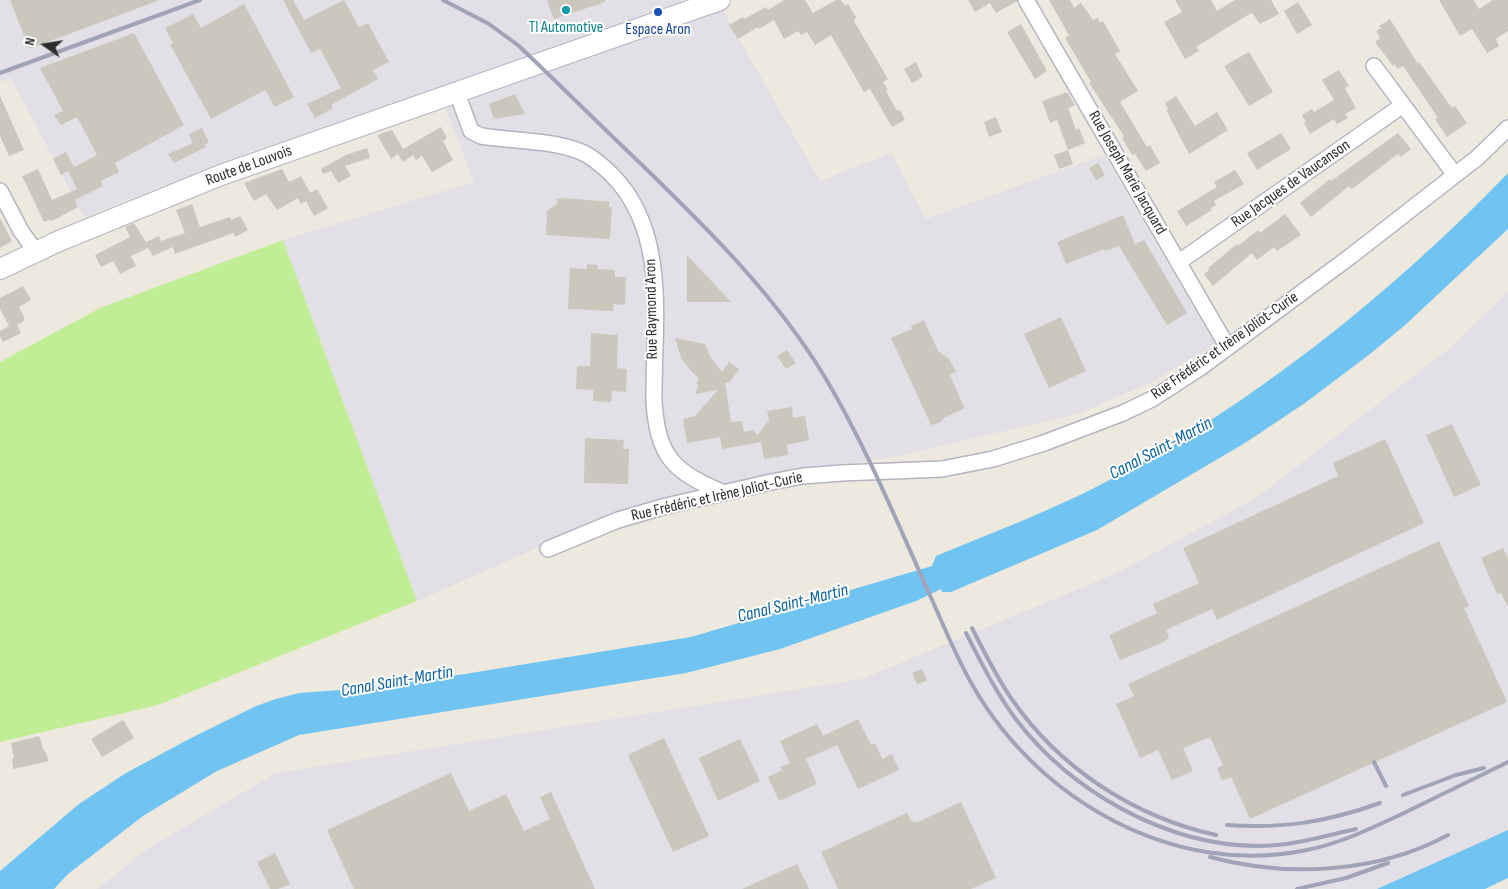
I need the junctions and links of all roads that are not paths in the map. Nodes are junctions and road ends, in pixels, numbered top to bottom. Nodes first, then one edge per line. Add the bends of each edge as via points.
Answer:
1 (720, 0) edge
2 (1026, 0) edge
3 (1374, 66) dead end
4 (457, 93) junction
5 (1403, 106) junction
6 (1508, 128) edge
7 (1456, 175) junction
8 (0, 190) edge
9 (36, 252) junction
10 (1179, 262) junction
11 (0, 269) edge
12 (1227, 346) junction
13 (724, 493) junction
14 (548, 549) dead end

1 - 4 street, Route de Louvois
2 - 10 street, Rue Joseph Marie Jacquard
3 - 5 street
4 - 9 street, Route de Louvois via 221,175
4 - 13 street, Rue Raymond Aron via 471,131 481,136 579,151 596,160 632,198 652,254 654,402 659,435 672,462 681,471
5 - 7 street
5 - 10 street, Rue Jacques de Vaucanson
6 - 7 street, Rue Frédéric et Irène Joliot-Curie
7 - 12 street, Rue Frédéric et Irène Joliot-Curie
8 - 9 street
9 - 11 street, Route de Louvois
10 - 12 street, Rue Joseph Marie Jacquard
12 - 13 street, Rue Frédéric et Irène Joliot-Curie via 1152,399 1044,443 993,459 942,469 803,476
13 - 14 street, Rue Frédéric et Irène Joliot-Curie via 618,520

